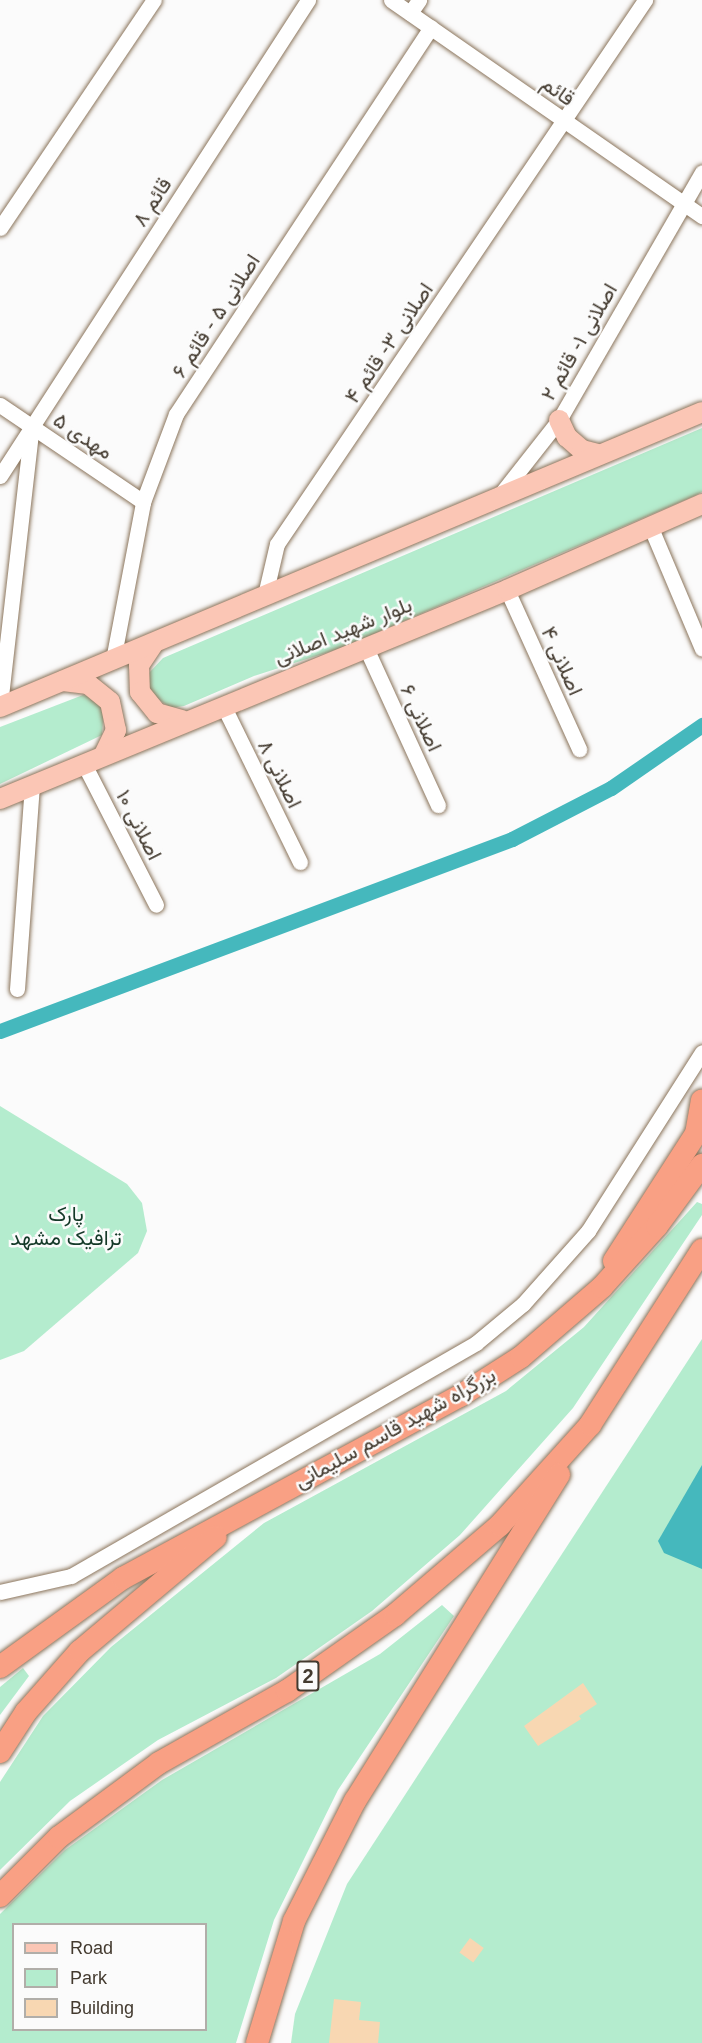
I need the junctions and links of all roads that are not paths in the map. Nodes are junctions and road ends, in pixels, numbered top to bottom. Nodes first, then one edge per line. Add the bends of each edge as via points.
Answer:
1 (154, 0) edge
2 (308, 0) edge
3 (391, 0) edge
4 (645, 0) edge
5 (414, 6) edge
6 (431, 28) junction
7 (565, 121) junction
8 (702, 172) edge
9 (683, 202) junction
10 (702, 216) edge
11 (0, 228) edge
12 (0, 405) edge
13 (702, 412) edge
14 (559, 420) junction
15 (32, 427) junction
16 (598, 454) junction
17 (0, 476) edge
18 (500, 495) junction
19 (143, 502) junction
20 (702, 504) edge
21 (651, 528) junction
22 (507, 590) junction
23 (265, 596) junction
24 (154, 643) junction
25 (366, 648) junction
26 (702, 648) edge
27 (113, 660) junction
28 (61, 681) junction
29 (223, 705) junction
30 (0, 706) edge
31 (182, 720) junction
32 (579, 749) dead end
33 (104, 755) junction
34 (84, 764) junction
35 (32, 785) junction
36 (0, 799) edge
37 (438, 805) dead end
38 (300, 862) dead end
39 (156, 905) dead end
40 (17, 989) dead end
41 (702, 1052) edge
42 (702, 1101) edge
43 (702, 1165) edge
44 (702, 1250) edge
45 (602, 1287) junction
46 (590, 1425) junction
47 (257, 1504) junction
48 (0, 1592) edge
49 (0, 1667) edge
50 (0, 1752) edge
51 (0, 1896) edge
52 (257, 2043) edge

1 - 11 street
2 - 15 street, قائم ۸
3 - 5 street, قائم
4 - 7 street, اصلانی ۳- قائم ۴
5 - 6 street, قائم
6 - 7 street, قائم
6 - 19 street, اصلانی ۵ - قائم ۶ via 176,414
7 - 9 street, قائم
7 - 23 street, اصلانی ۳- قائم ۴ via 277,544
8 - 9 street, اصلانی ۱- قائم ۲
9 - 10 street, قائم
9 - 14 street, اصلانی ۱- قائم ۲
12 - 15 street, مهدی ۵
13 - 16 main road
14 - 16 main road via 575,443
14 - 18 street, اصلانی ۱- قائم ۲
15 - 17 street, قائم ۸
15 - 19 street, مهدی ۵
15 - 30 street
16 - 18 main road
18 - 23 main road
19 - 27 street, اصلانی ۵ - قائم ۶
20 - 21 main road, بلوار شهید اصلانی
21 - 22 main road, بلوار شهید اصلانی
21 - 26 street
22 - 25 main road, بلوار شهید اصلانی
22 - 32 street, اصلانی ۴
23 - 24 main road
24 - 27 main road
24 - 31 main road via 139,665 140,692 157,713
25 - 29 main road, بلوار شهید اصلانی
25 - 37 street, اصلانی ۶
27 - 28 main road
28 - 30 main road
28 - 33 main road via 88,684 110,702 116,730
29 - 31 main road, بلوار شهید اصلانی
29 - 38 street, اصلانی ۸
31 - 33 main road, بلوار شهید اصلانی
33 - 34 main road, بلوار شهید اصلانی
34 - 35 main road, بلوار شهید اصلانی
34 - 39 street, اصلانی ۱۰
35 - 36 main road, بلوار شهید اصلانی
35 - 40 street
41 - 48 street via 588,1231 523,1305 476,1343 71,1576
42 - 45 highway via 696,1134 625,1239
43 - 45 highway, بزرگراه شهید قاسم سلیمانی via 657,1226
44 - 46 highway
45 - 47 highway, بزرگراه شهید قاسم سلیمانی via 521,1357 460,1396
46 - 51 highway, 2 via 500,1525 395,1616 286,1691 159,1763 59,1837
46 - 52 highway via 355,1801 294,1921
47 - 49 highway via 123,1578
47 - 50 highway via 80,1651 26,1712

